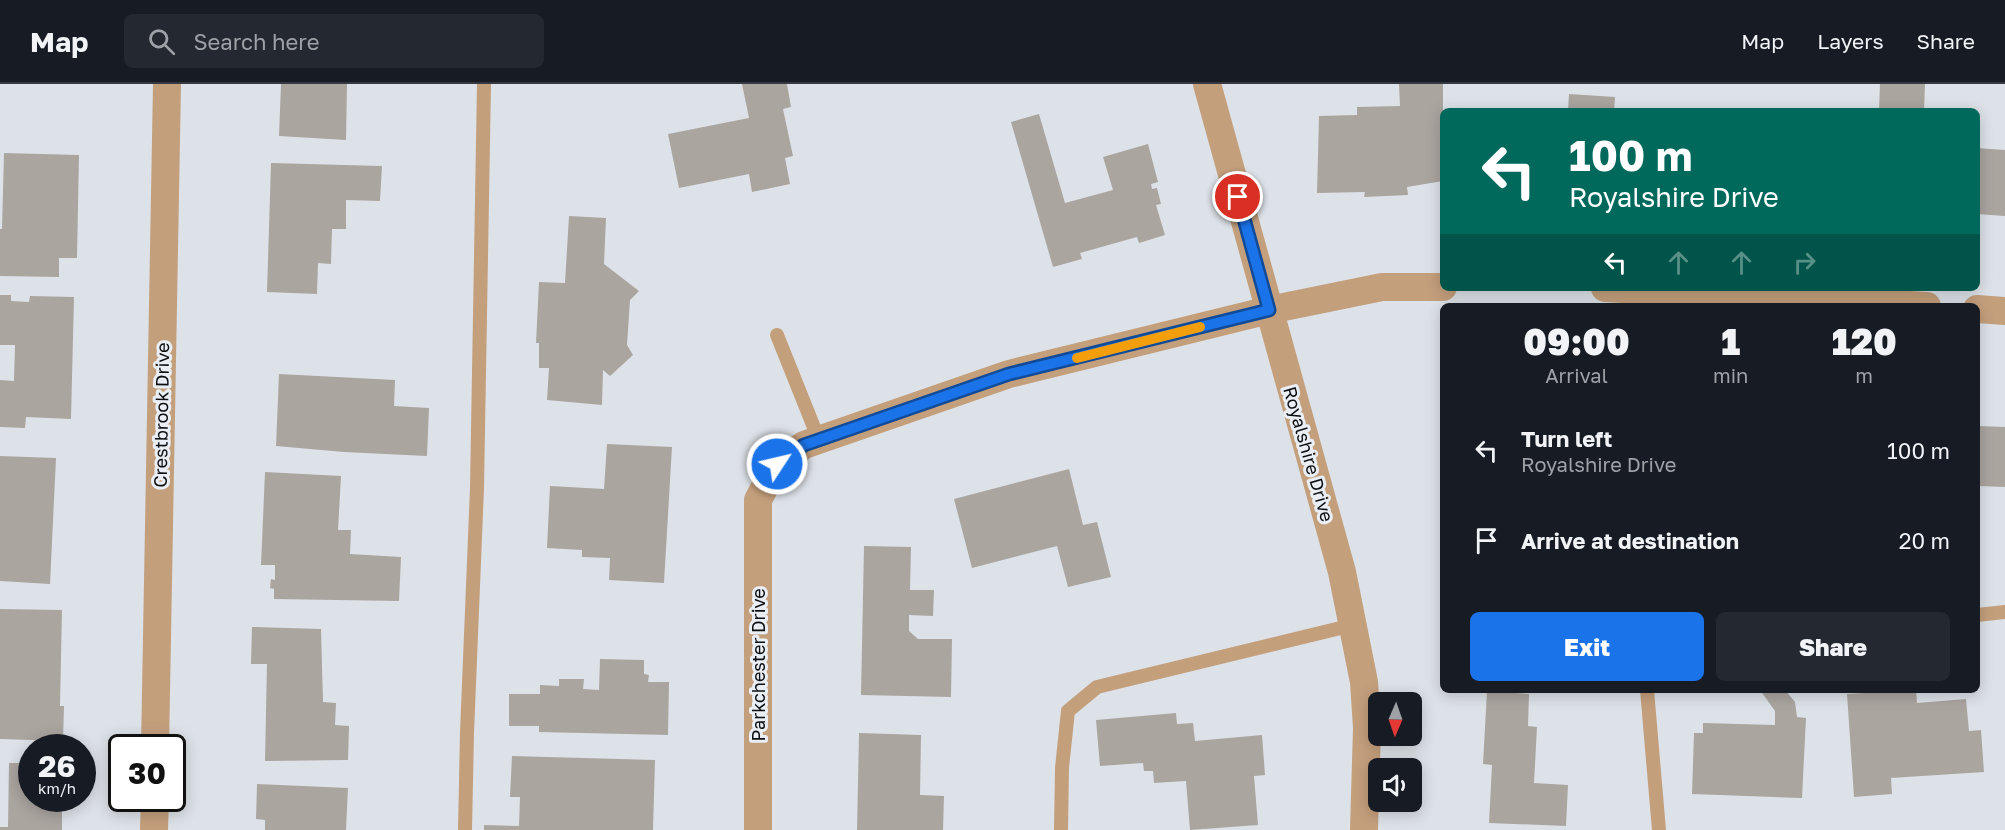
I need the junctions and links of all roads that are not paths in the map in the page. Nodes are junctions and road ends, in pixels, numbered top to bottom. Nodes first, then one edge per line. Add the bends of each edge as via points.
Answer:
1 (167, 84) edge
2 (484, 84) edge
3 (1207, 84) edge
4 (1440, 287) edge
5 (1667, 291) edge
6 (1875, 303) edge
7 (1980, 309) edge
8 (1269, 310) junction
9 (2005, 310) edge
10 (777, 335) dead end
11 (819, 440) junction
12 (2005, 612) edge
13 (1980, 615) edge
14 (1353, 625) junction
15 (1647, 693) edge
16 (155, 734) edge
17 (154, 812) edge
18 (154, 830) edge
19 (465, 830) edge
20 (758, 830) edge
21 (1061, 830) edge
22 (1364, 830) edge
23 (1659, 830) edge

1 - 16 street, Crestbrook Drive
2 - 19 lane via 477,488
3 - 8 street, Royalshire Drive
4 - 8 street via 1382,287
5 - 6 street
7 - 9 street
8 - 11 street via 1009,374
8 - 14 street, Royalshire Drive via 1342,572
10 - 11 lane
11 - 20 street, Parkchester Drive via 804,445 777,464 758,500
12 - 13 lane
14 - 21 lane via 1097,687 1068,711
14 - 22 street, Royalshire Drive via 1364,682 1367,728
15 - 23 lane
17 - 18 street

